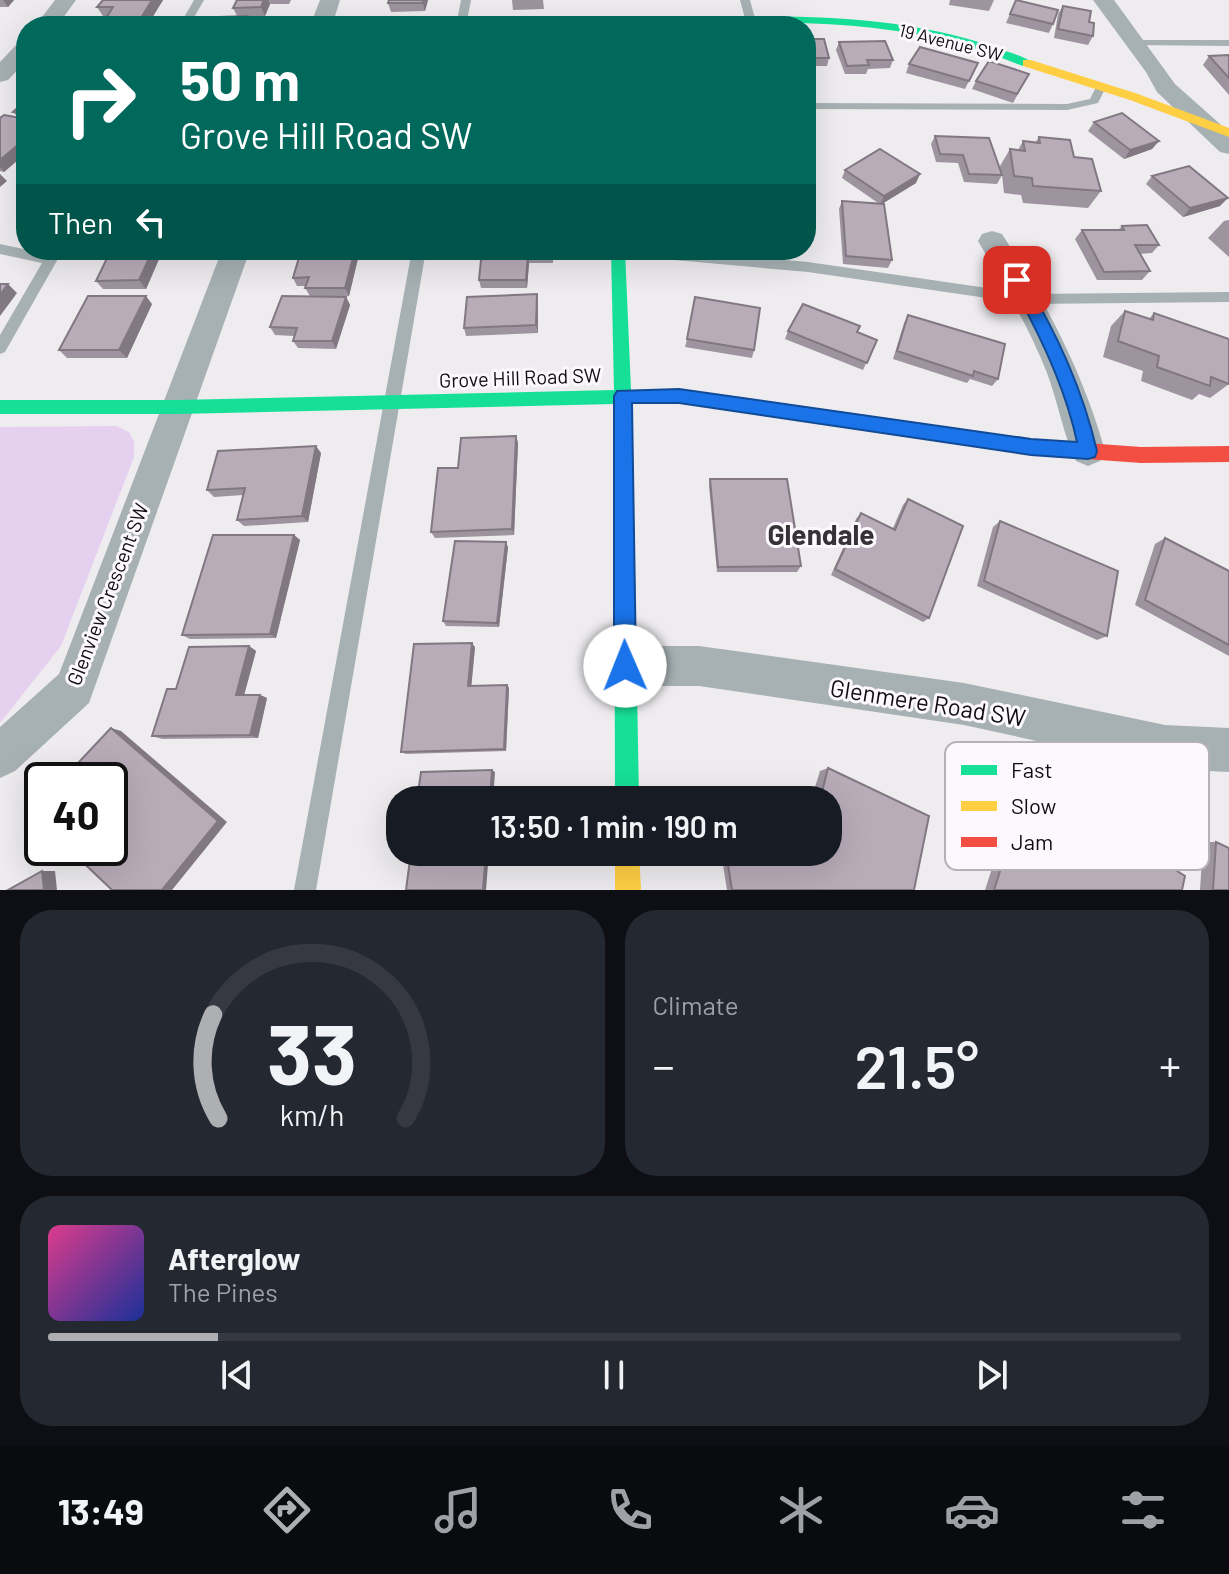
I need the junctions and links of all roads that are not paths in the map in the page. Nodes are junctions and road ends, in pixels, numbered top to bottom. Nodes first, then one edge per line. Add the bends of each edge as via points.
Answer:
1 (66, 0) edge
2 (1103, 0) edge
3 (54, 16) edge
4 (816, 21) edge
5 (1135, 42) junction
6 (1229, 43) edge
7 (16, 58) edge
8 (0, 75) edge
9 (1101, 87) junction
10 (816, 106) edge
11 (1201, 123) junction
12 (1229, 133) edge
13 (1229, 146) edge
14 (992, 241) dead end
15 (50, 260) edge
16 (232, 260) edge
17 (417, 260) edge
18 (618, 260) edge
19 (730, 260) edge
20 (806, 260) edge
21 (808, 267) junction
22 (1229, 297) edge
23 (1029, 299) junction
24 (0, 348) edge
25 (623, 396) junction
26 (390, 403) junction
27 (0, 407) edge
28 (177, 407) junction
29 (1088, 451) junction
30 (1229, 454) edge
31 (625, 666) junction
32 (1142, 742) edge
33 (1209, 749) edge
34 (1229, 750) edge
35 (0, 756) edge
36 (627, 786) edge
37 (627, 866) edge
38 (305, 890) edge
39 (628, 890) edge

1 - 3 street
2 - 5 street
4 - 9 street, 19 Avenue SW via 936,34
5 - 6 lane
5 - 11 street via 1165,87
7 - 8 street
9 - 10 lane via 1094,101 1067,107
9 - 11 street, 19 Avenue SW
11 - 12 street, 19 Avenue SW
11 - 13 street
14 - 23 street
15 - 24 lane
16 - 28 street, Glenview Crescent SW
17 - 26 lane
18 - 25 street
19 - 21 lane
20 - 21 lane
21 - 23 lane
22 - 23 lane
23 - 29 street via 1079,411
25 - 26 street, Grove Hill Road SW
25 - 29 street, Grove Hill Road SW via 679,396
25 - 31 street
26 - 28 street, Grove Hill Road SW
26 - 38 lane
27 - 28 street, Grove Hill Road SW
28 - 35 street, Glenview Crescent SW via 74,688
29 - 30 street, Grove Hill Road SW
31 - 32 street, Glenmere Road SW via 699,666 964,704
31 - 36 street
33 - 34 street, Glenmere Road SW
37 - 39 street

